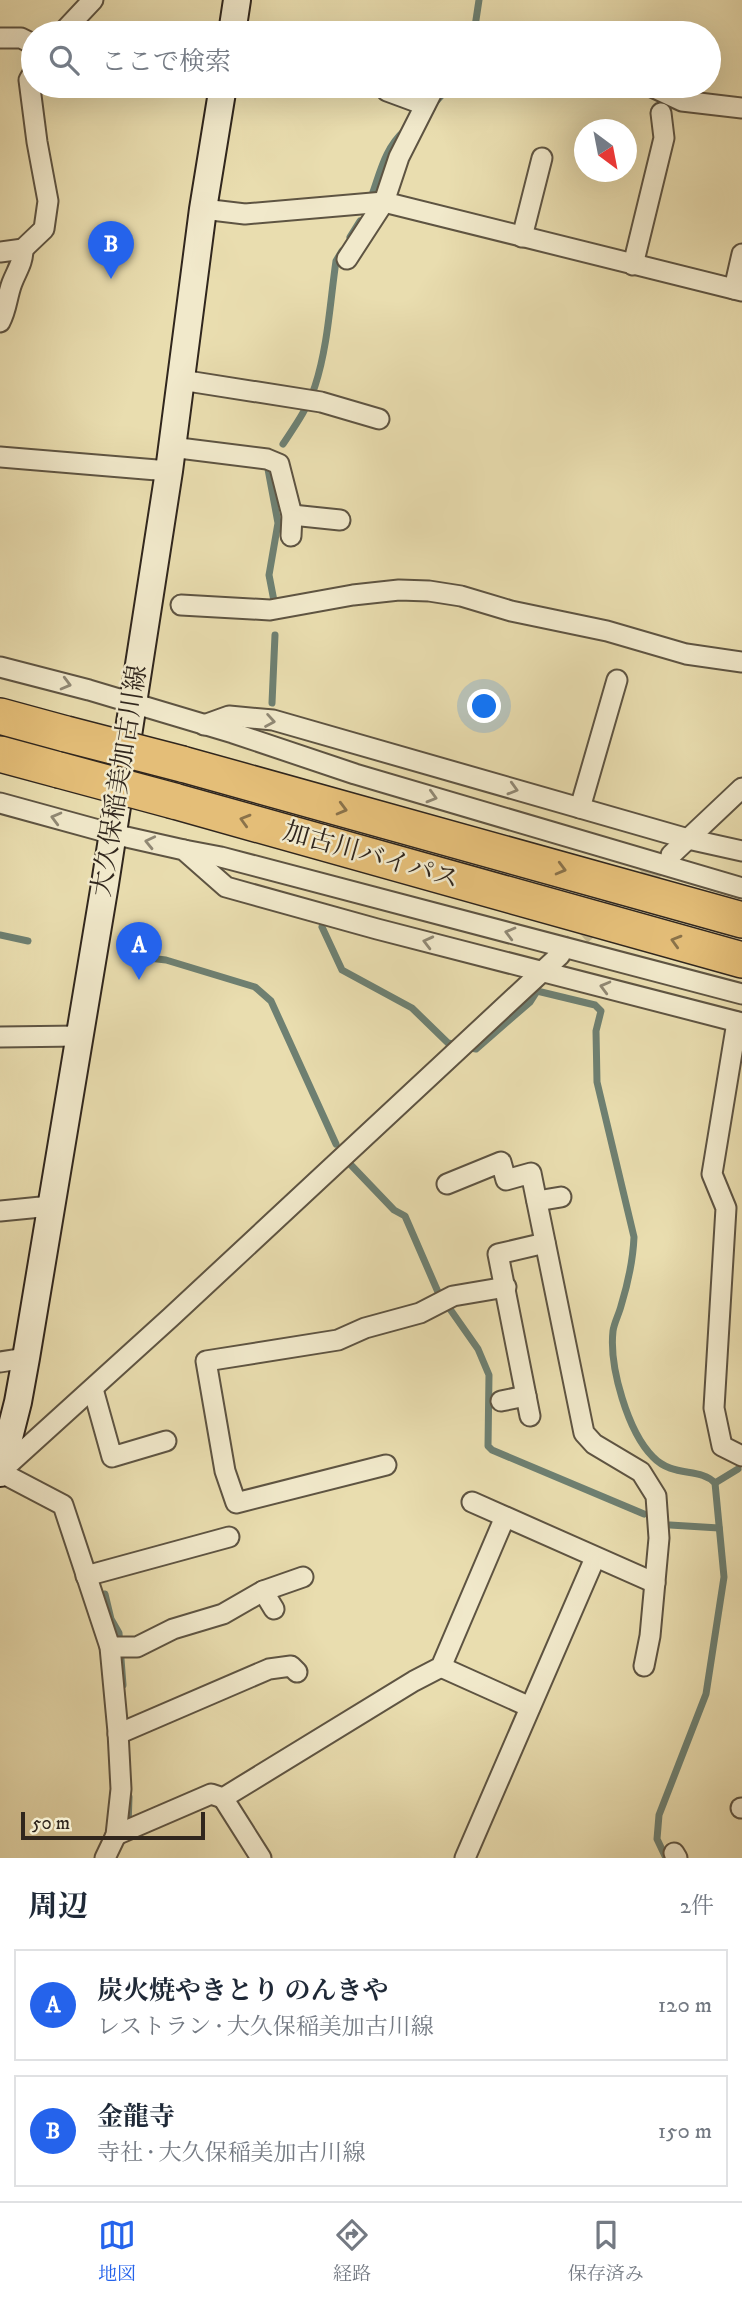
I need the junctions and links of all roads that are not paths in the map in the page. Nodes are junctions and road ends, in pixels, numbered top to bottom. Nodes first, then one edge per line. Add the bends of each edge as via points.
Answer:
1 (93, 0) edge
2 (237, 0) edge
3 (73, 21) edge
4 (234, 21) edge
5 (0, 38) edge
6 (21, 38) edge
7 (31, 98) edge
8 (221, 98) edge
9 (403, 98) edge
10 (429, 98) edge
11 (676, 98) edge
12 (424, 107) junction
13 (742, 108) edge
14 (661, 113) dead end
15 (542, 158) dead end
16 (384, 202) junction
17 (203, 209) junction
18 (522, 237) junction
19 (23, 249) junction
20 (0, 253) edge
21 (742, 254) edge
22 (348, 259) dead end
23 (633, 265) junction
24 (738, 290) edge
25 (0, 323) edge
26 (181, 380) junction
27 (379, 419) dead end
28 (0, 457) edge
29 (170, 459) junction
30 (292, 515) junction
31 (340, 520) dead end
32 (291, 536) dead end
33 (181, 604) dead end
34 (742, 662) edge
35 (0, 667) edge
36 (617, 680) dead end
37 (133, 703) junction
38 (0, 716) edge
39 (204, 725) junction
40 (0, 754) edge
41 (742, 788) edge
42 (0, 803) edge
43 (580, 808) junction
44 (113, 834) junction
45 (688, 839) junction
46 (184, 850) junction
47 (742, 851) edge
48 (671, 855) tunnel mouth
49 (742, 888) edge
50 (742, 919) edge
51 (560, 955) tunnel mouth
52 (742, 960) edge
53 (542, 971) junction
54 (742, 994) edge
55 (739, 1022) edge
56 (80, 1036) junction
57 (0, 1037) edge
58 (447, 1184) dead end
59 (561, 1197) dead end
60 (537, 1201) junction
61 (51, 1206) junction
62 (0, 1211) edge
63 (545, 1243) junction
64 (506, 1287) junction
65 (13, 1360) edge
66 (93, 1389) junction
67 (526, 1396) junction
68 (501, 1401) dead end
69 (530, 1416) dead end
70 (166, 1441) dead end
71 (742, 1457) edge
72 (386, 1465) dead end
73 (0, 1473) edge
74 (472, 1502) dead end
75 (506, 1517) junction
76 (229, 1537) dead end
77 (595, 1558) junction
78 (86, 1576) junction
79 (303, 1577) dead end
80 (655, 1583) junction
81 (263, 1591) junction
82 (274, 1609) dead end
83 (117, 1647) junction
84 (644, 1666) dead end
85 (441, 1667) junction
86 (297, 1672) dead end
87 (530, 1707) junction
88 (118, 1734) junction
89 (223, 1798) junction
90 (116, 1835) junction
91 (105, 1858) edge
92 (261, 1858) edge
93 (465, 1858) edge

1 - 3 street
2 - 4 main road
5 - 6 street
7 - 19 street via 48,201 44,229
8 - 17 main road, 大久保稲美加古川線
9 - 12 street
10 - 12 street
11 - 13 street
12 - 16 street via 399,157
14 - 23 street via 664,138
15 - 18 street
16 - 17 street via 244,214
16 - 18 street
16 - 22 street
17 - 26 main road, 大久保稲美加古川線
18 - 23 street
19 - 20 street
19 - 25 street via 23,262
21 - 24 street
23 - 24 street
26 - 27 street via 321,402
26 - 29 main road, 大久保稲美加古川線
28 - 29 street
29 - 30 street via 267,459 279,464
29 - 37 main road, 大久保稲美加古川線
30 - 31 street
30 - 32 street
33 - 34 street via 270,610 353,595 429,591 607,631 686,654
35 -> 37 street
36 - 43 street
37 - 39 street
37 - 44 main road, 大久保稲美加古川線
38 -> 50 highway, 加古川バイパス, bridge
39 -> 43 street via 229,716 273,720
39 -> 49 street
52 -> 40 highway, 加古川バイパス, bridge
41 - 45 street
44 -> 42 street
43 - 45 street
46 -> 44 street
44 - 56 main road, 大久保稲美加古川線
45 - 47 street
45 - 48 street
53 -> 46 street via 226,887
54 -> 46 street
51 - 53 street
55 -> 53 street
53 - 66 street
55 - 71 street via 712,1174 726,1208 714,1408 722,1446
56 - 57 street
56 - 61 main road, 大久保稲美加古川線
58 - 60 street via 501,1163 506,1180 531,1172
59 - 60 street
60 - 63 street
61 - 62 street
61 - 65 main road, 大久保稲美加古川線
63 - 64 street via 498,1254
63 - 80 street via 584,1433 594,1444 642,1472 656,1496
64 - 67 street
64 - 72 street via 453,1296 420,1313 338,1340 206,1361 225,1471 236,1503
65 - 73 main road, 大久保稲美加古川線 via 18,1402
66 - 70 street via 112,1457
66 - 73 street
67 - 68 street
67 - 69 street
73 - 78 street via 63,1505
74 - 75 street
75 - 77 street
75 - 85 street
76 - 78 street
77 - 80 street
77 - 87 street
78 - 83 street
79 - 81 street
80 - 84 street
81 - 82 street
81 - 83 street via 223,1614 173,1629 137,1647
83 - 88 street
85 - 87 street
85 - 89 street
86 - 88 street via 291,1666 269,1669
87 - 93 street
88 - 90 street via 121,1789
89 - 90 street via 211,1794
89 - 92 street
90 - 91 street

